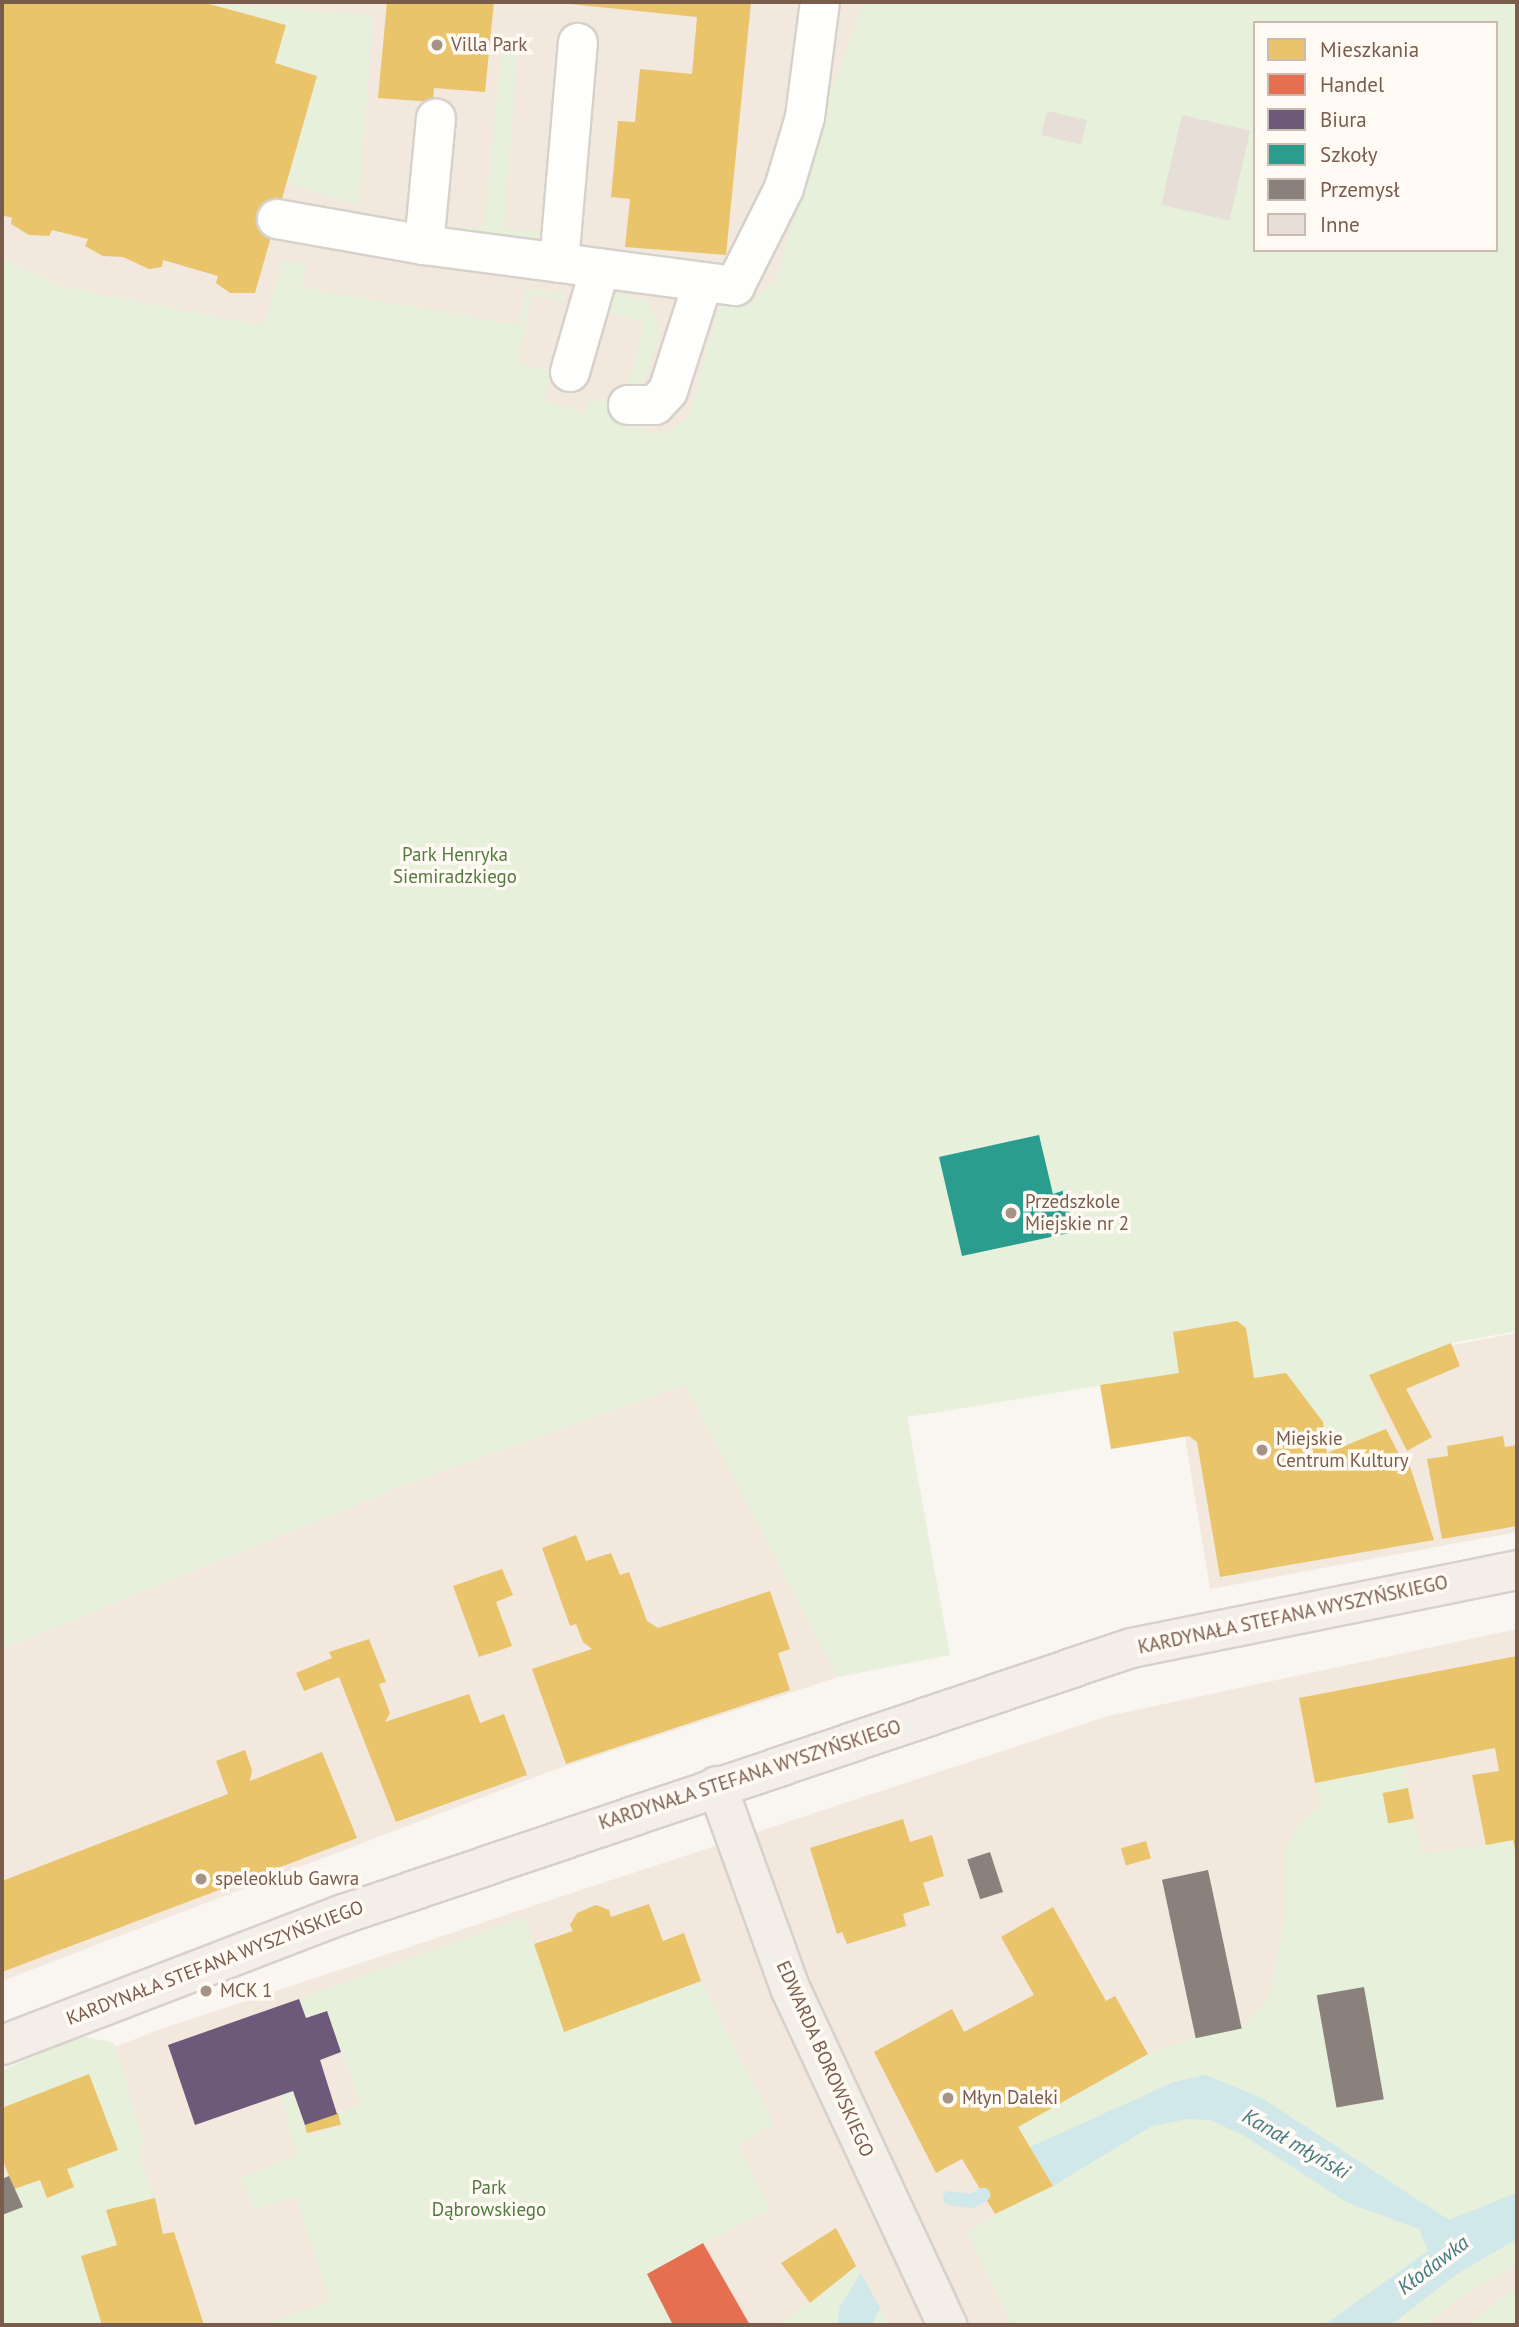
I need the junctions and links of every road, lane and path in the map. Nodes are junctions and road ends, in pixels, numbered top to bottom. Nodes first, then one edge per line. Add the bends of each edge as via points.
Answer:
1 (820, 2) edge
2 (578, 43) dead end
3 (436, 119) dead end
4 (277, 219) dead end
5 (424, 245) junction
6 (559, 263) junction
7 (600, 268) junction
8 (703, 282) junction
9 (570, 372) dead end
10 (628, 405) dead end
11 (1517, 1570) edge
12 (717, 1787) junction
13 (2, 2045) edge
14 (947, 2325) edge

1 - 8 lane via 805,117 784,188 735,286
2 - 6 lane
3 - 5 lane
4 - 5 lane
5 - 6 lane
6 - 7 lane
7 - 8 lane
7 - 9 lane
8 - 10 lane via 668,391 655,405
11 - 12 main road, KARDYNAŁA STEFANA WYSZYŃSKIEGO via 1131,1648
12 - 13 main road, KARDYNAŁA STEFANA WYSZYŃSKIEGO via 344,1914
12 - 14 main road, EDWARDA BOROWSKIEGO via 790,1990

